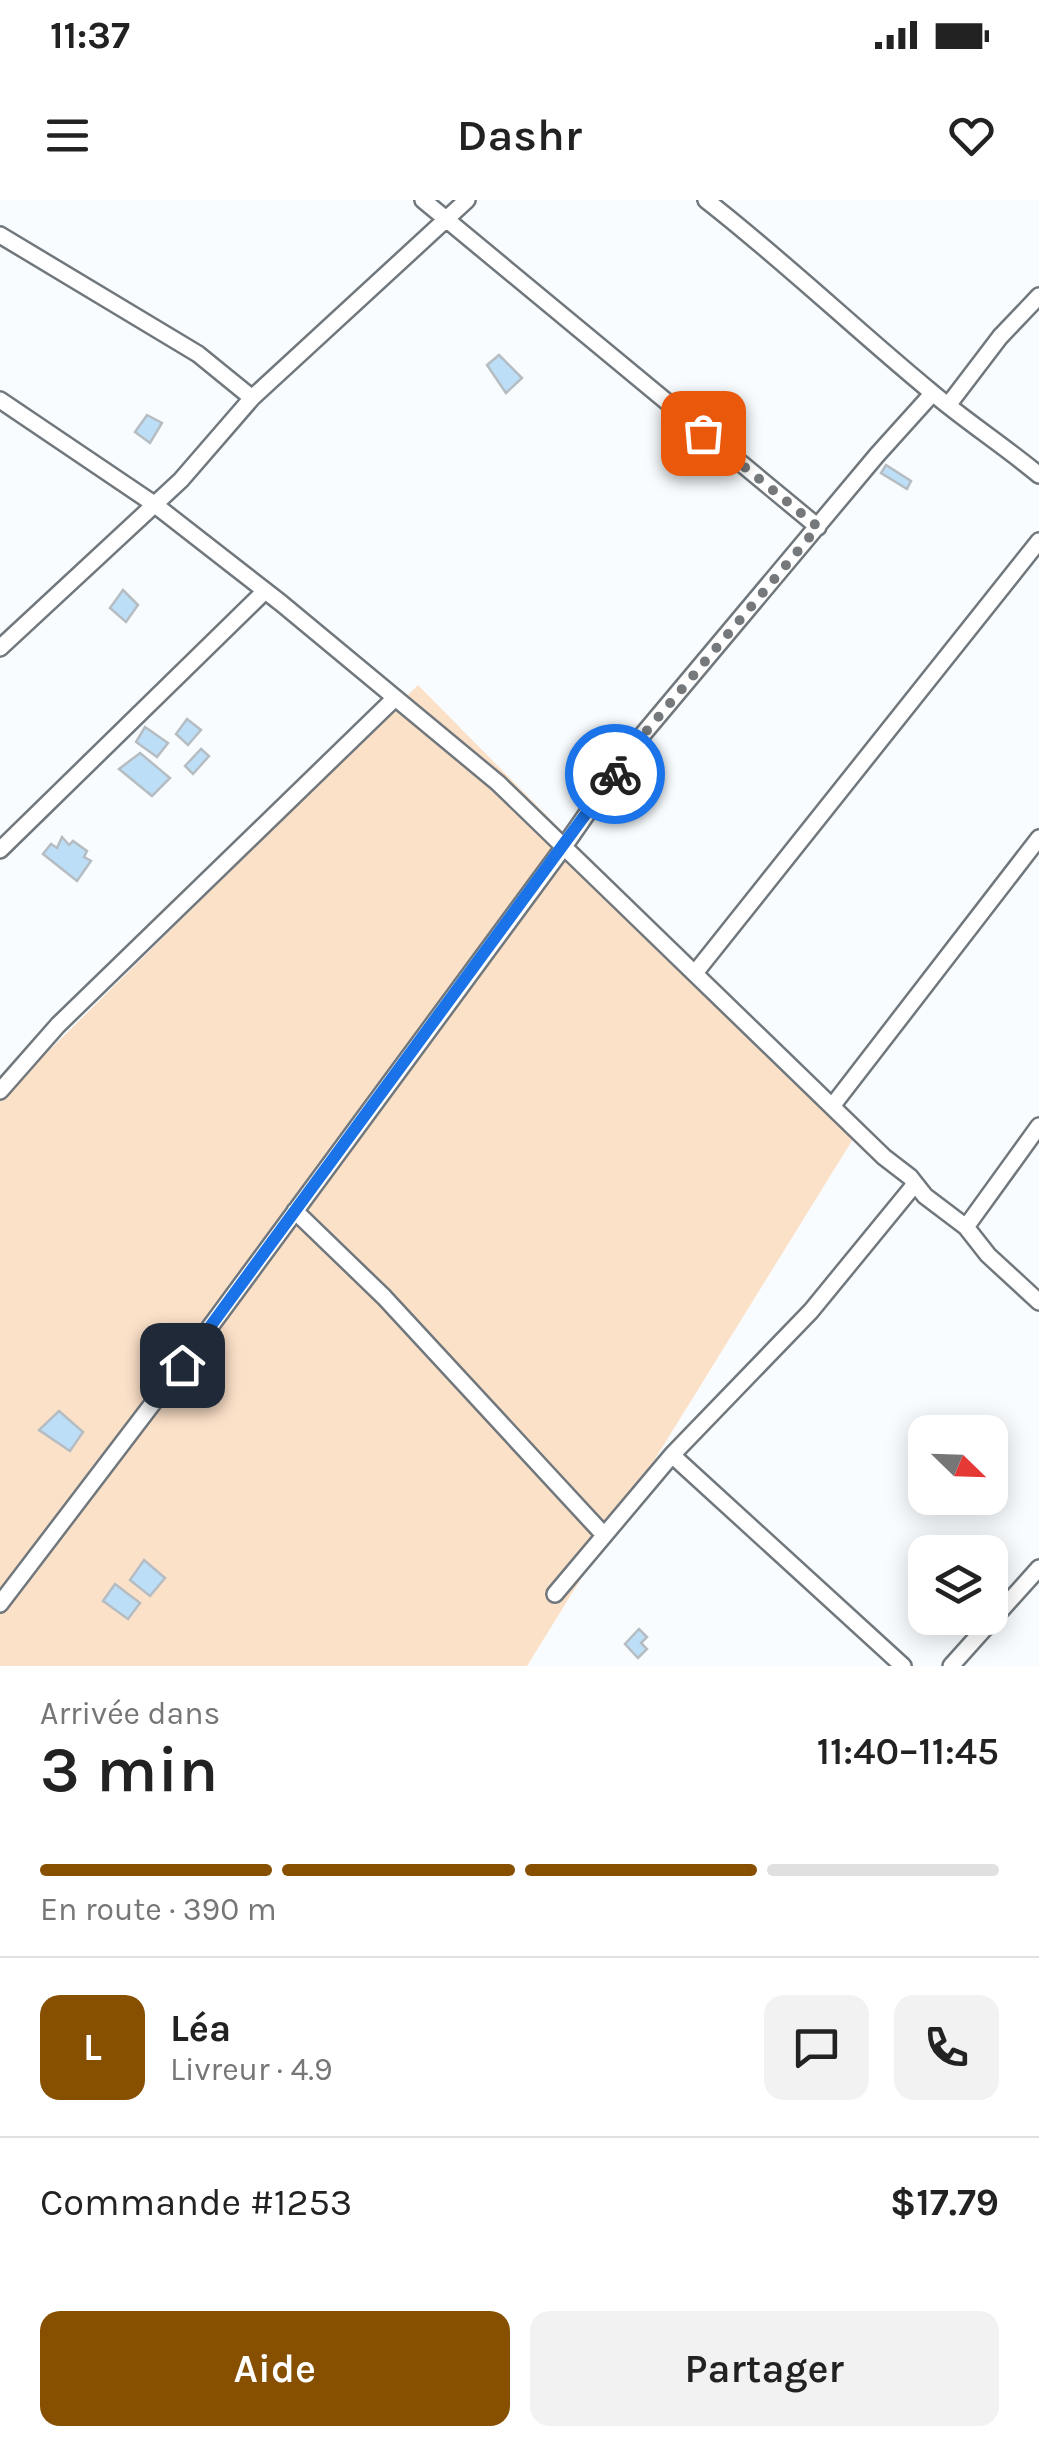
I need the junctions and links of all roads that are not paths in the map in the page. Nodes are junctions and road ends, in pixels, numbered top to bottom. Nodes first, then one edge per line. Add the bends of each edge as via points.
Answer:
1 (423, 200) edge
2 (467, 200) edge
3 (706, 200) edge
4 (445, 220) junction
5 (0, 235) edge
6 (1039, 296) edge
7 (932, 394) junction
8 (252, 398) junction
9 (0, 400) edge
10 (949, 404) junction
11 (1039, 475) edge
12 (154, 504) junction
13 (818, 527) junction
14 (1039, 541) edge
15 (265, 591) junction
16 (0, 648) edge
17 (394, 699) junction
18 (1039, 838) edge
19 (563, 848) junction
20 (0, 850) edge
21 (695, 973) junction
22 (0, 1091) edge
23 (832, 1105) junction
24 (1039, 1126) edge
25 (915, 1184) junction
26 (295, 1211) junction
27 (966, 1227) junction
28 (1039, 1302) edge
29 (672, 1454) junction
30 (604, 1535) junction
31 (1039, 1568) edge
32 (555, 1594) dead end
33 (0, 1604) edge
34 (954, 1665) edge
35 (902, 1666) edge

1 - 4 street
2 - 4 street
3 - 7 street
4 - 8 street
4 - 13 street
5 - 8 street via 198,354
6 - 10 street
7 - 10 street
7 - 13 street
8 - 12 street
9 - 12 street
10 - 11 street
12 - 15 street
12 - 16 street
13 - 19 street via 639,740
14 - 21 street
15 - 17 street
15 - 20 street
17 - 19 street via 498,783
17 - 22 street via 58,1025
18 - 23 street
19 - 21 street
19 - 26 street
21 - 23 street
23 - 25 street
24 - 27 street
25 - 27 street
25 - 29 street via 811,1311
26 - 30 street via 384,1297
26 - 33 street
27 - 28 street
29 - 30 street
29 - 35 street
30 - 32 street
31 - 34 street

